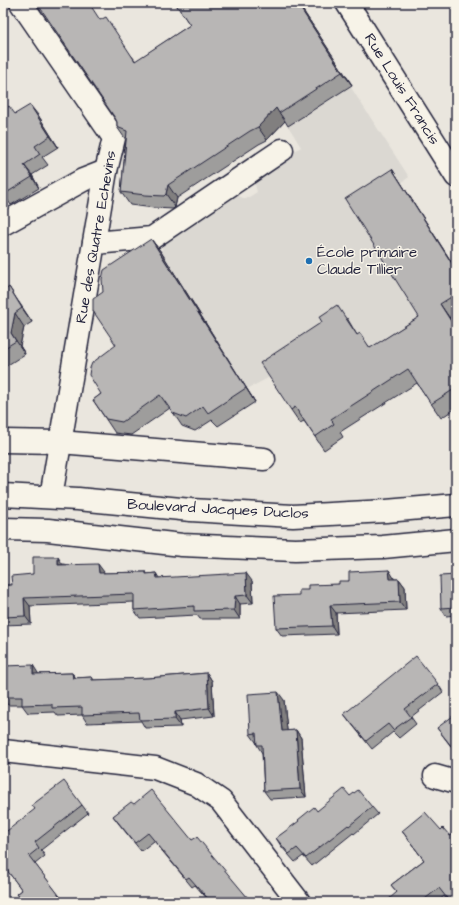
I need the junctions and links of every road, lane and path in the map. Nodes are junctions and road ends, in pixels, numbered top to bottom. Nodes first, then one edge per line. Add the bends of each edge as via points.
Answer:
1 (21, 3) edge
2 (347, 3) edge
3 (282, 150) dead end
4 (106, 172) junction
5 (456, 176) edge
6 (3, 224) edge
7 (94, 243) junction
8 (3, 441) edge
9 (60, 442) junction
10 (264, 459) dead end
11 (3, 495) edge
12 (51, 497) junction
13 (456, 505) edge
14 (3, 529) edge
15 (456, 540) edge
16 (3, 751) edge
17 (435, 776) dead end
18 (456, 782) edge
19 (299, 902) edge

1 - 4 street, Rue des Quatre Echevins via 114,138
2 - 5 street, Rue Louis Francis
3 - 7 street via 152,238
4 - 6 street via 83,180
4 - 7 street, Rue des Quatre Echevins
7 - 9 street, Rue des Quatre Echevins
8 - 9 street
9 - 10 street
9 - 12 street, Rue des Quatre Echevins
11 - 12 street, Boulevard Jacques Duclos
12 - 13 street, Boulevard Jacques Duclos via 190,510 293,516
14 - 15 street via 48,530 182,544 295,550 384,547
16 - 19 street via 155,768 196,784 220,801
17 - 18 street

